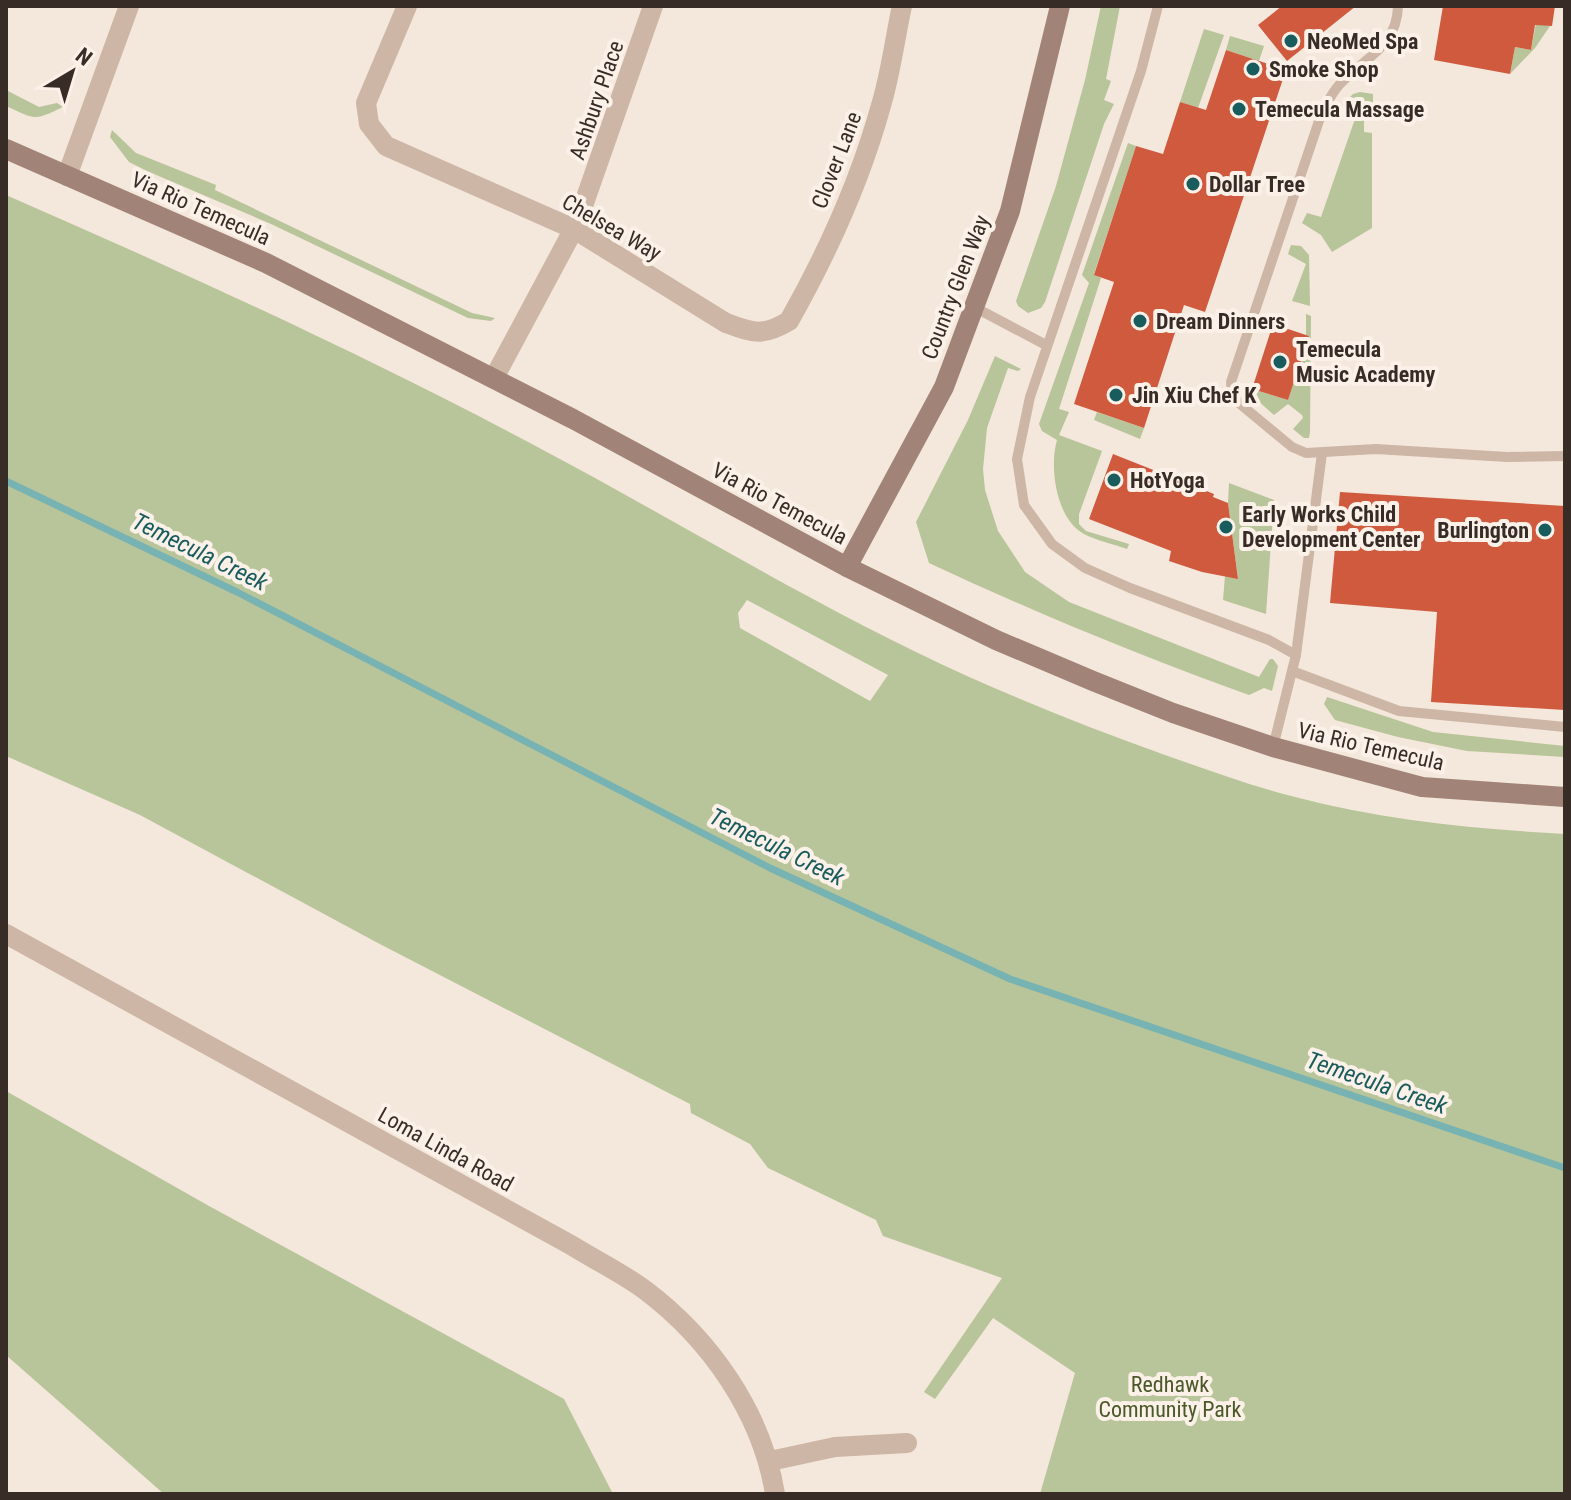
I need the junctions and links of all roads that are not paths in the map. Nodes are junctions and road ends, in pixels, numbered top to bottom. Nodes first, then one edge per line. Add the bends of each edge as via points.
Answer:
1 (129, 6) edge
2 (407, 6) edge
3 (653, 6) edge
4 (902, 6) edge
5 (1060, 6) edge
6 (1158, 6) edge
7 (1398, 6) edge
8 (6, 149) edge
9 (67, 176) junction
10 (574, 229) junction
11 (974, 307) junction
12 (789, 321) joint
13 (1046, 345) junction
14 (494, 378) junction
15 (1322, 453) junction
16 (1565, 456) edge
17 (847, 567) junction
18 (1296, 655) junction
19 (1292, 671) junction
20 (1565, 727) edge
21 (1273, 747) junction
22 (1565, 797) edge
23 (6, 934) edge
24 (907, 1443) dead end
25 (770, 1461) junction
26 (775, 1494) edge

1 - 9 street
2 - 10 street, Chelsea Way via 366,103 369,124 386,146
3 - 10 street, Ashbury Place
4 - 12 street, Clover Lane via 867,153
5 - 11 street, Country Glen Way via 1010,211
6 - 13 lane via 1141,71
7 - 15 lane via 1394,31 1339,84 1322,112 1231,382 1240,404 1292,447
8 - 9 street, Via Rio Temecula
9 - 14 street, Via Rio Temecula via 266,263
10 - 12 street, Chelsea Way via 726,323 753,334
10 - 14 street, Ashbury Place
11 - 13 lane
11 - 17 street, Country Glen Way via 944,387
13 - 18 lane via 1017,459 1024,505 1052,544 1097,574
14 - 17 street, Via Rio Temecula
15 - 16 lane via 1376,449
15 - 18 lane
17 - 21 street, Via Rio Temecula via 996,640 1173,713
18 - 19 lane
19 - 20 lane via 1399,711
19 - 21 lane
21 - 22 street, Via Rio Temecula via 1422,787
23 - 25 street, Loma Linda Road via 571,1245 645,1291 694,1335 737,1390
24 - 25 street via 835,1447
25 - 26 street, Loma Linda Road

